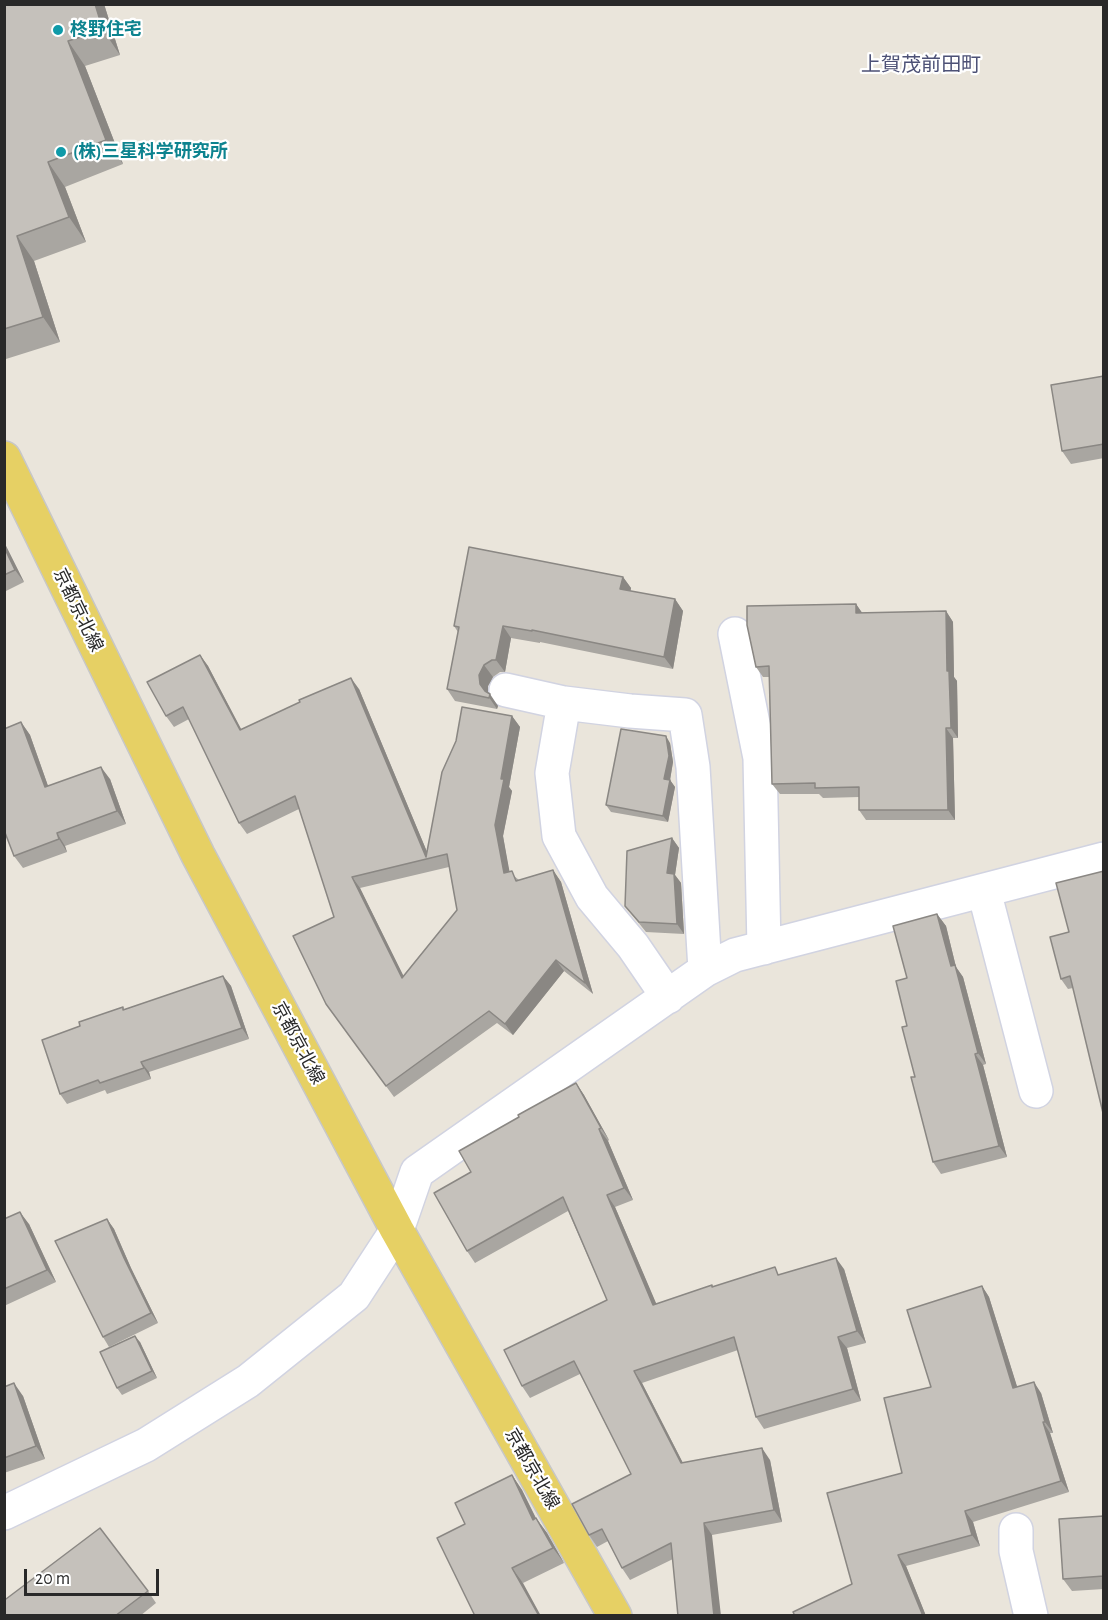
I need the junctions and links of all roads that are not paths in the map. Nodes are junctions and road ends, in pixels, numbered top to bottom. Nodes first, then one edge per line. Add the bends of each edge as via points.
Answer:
1 (4, 458) edge
2 (735, 634) dead end
3 (506, 690) dead end
4 (564, 703) junction
5 (1104, 860) edge
6 (984, 891) junction
7 (764, 948) junction
8 (705, 970) junction
9 (668, 997) junction
10 (1036, 1090) dead end
11 (397, 1230) junction
12 (4, 1513) edge
13 (1016, 1530) dead end
14 (615, 1616) edge
15 (1031, 1616) edge

1 - 11 main road, 京都京北線 via 198,855
2 - 7 street via 760,758
3 - 4 street
4 - 8 street via 685,715 693,767
4 - 9 street via 552,773 559,837 592,897
5 - 6 street
6 - 7 street
6 - 10 street
7 - 8 street via 735,955
8 - 9 street
9 - 11 street via 417,1173
11 - 12 street via 354,1296 248,1382 146,1445
11 - 14 main road, 京都京北線
13 - 15 street via 1016,1551

